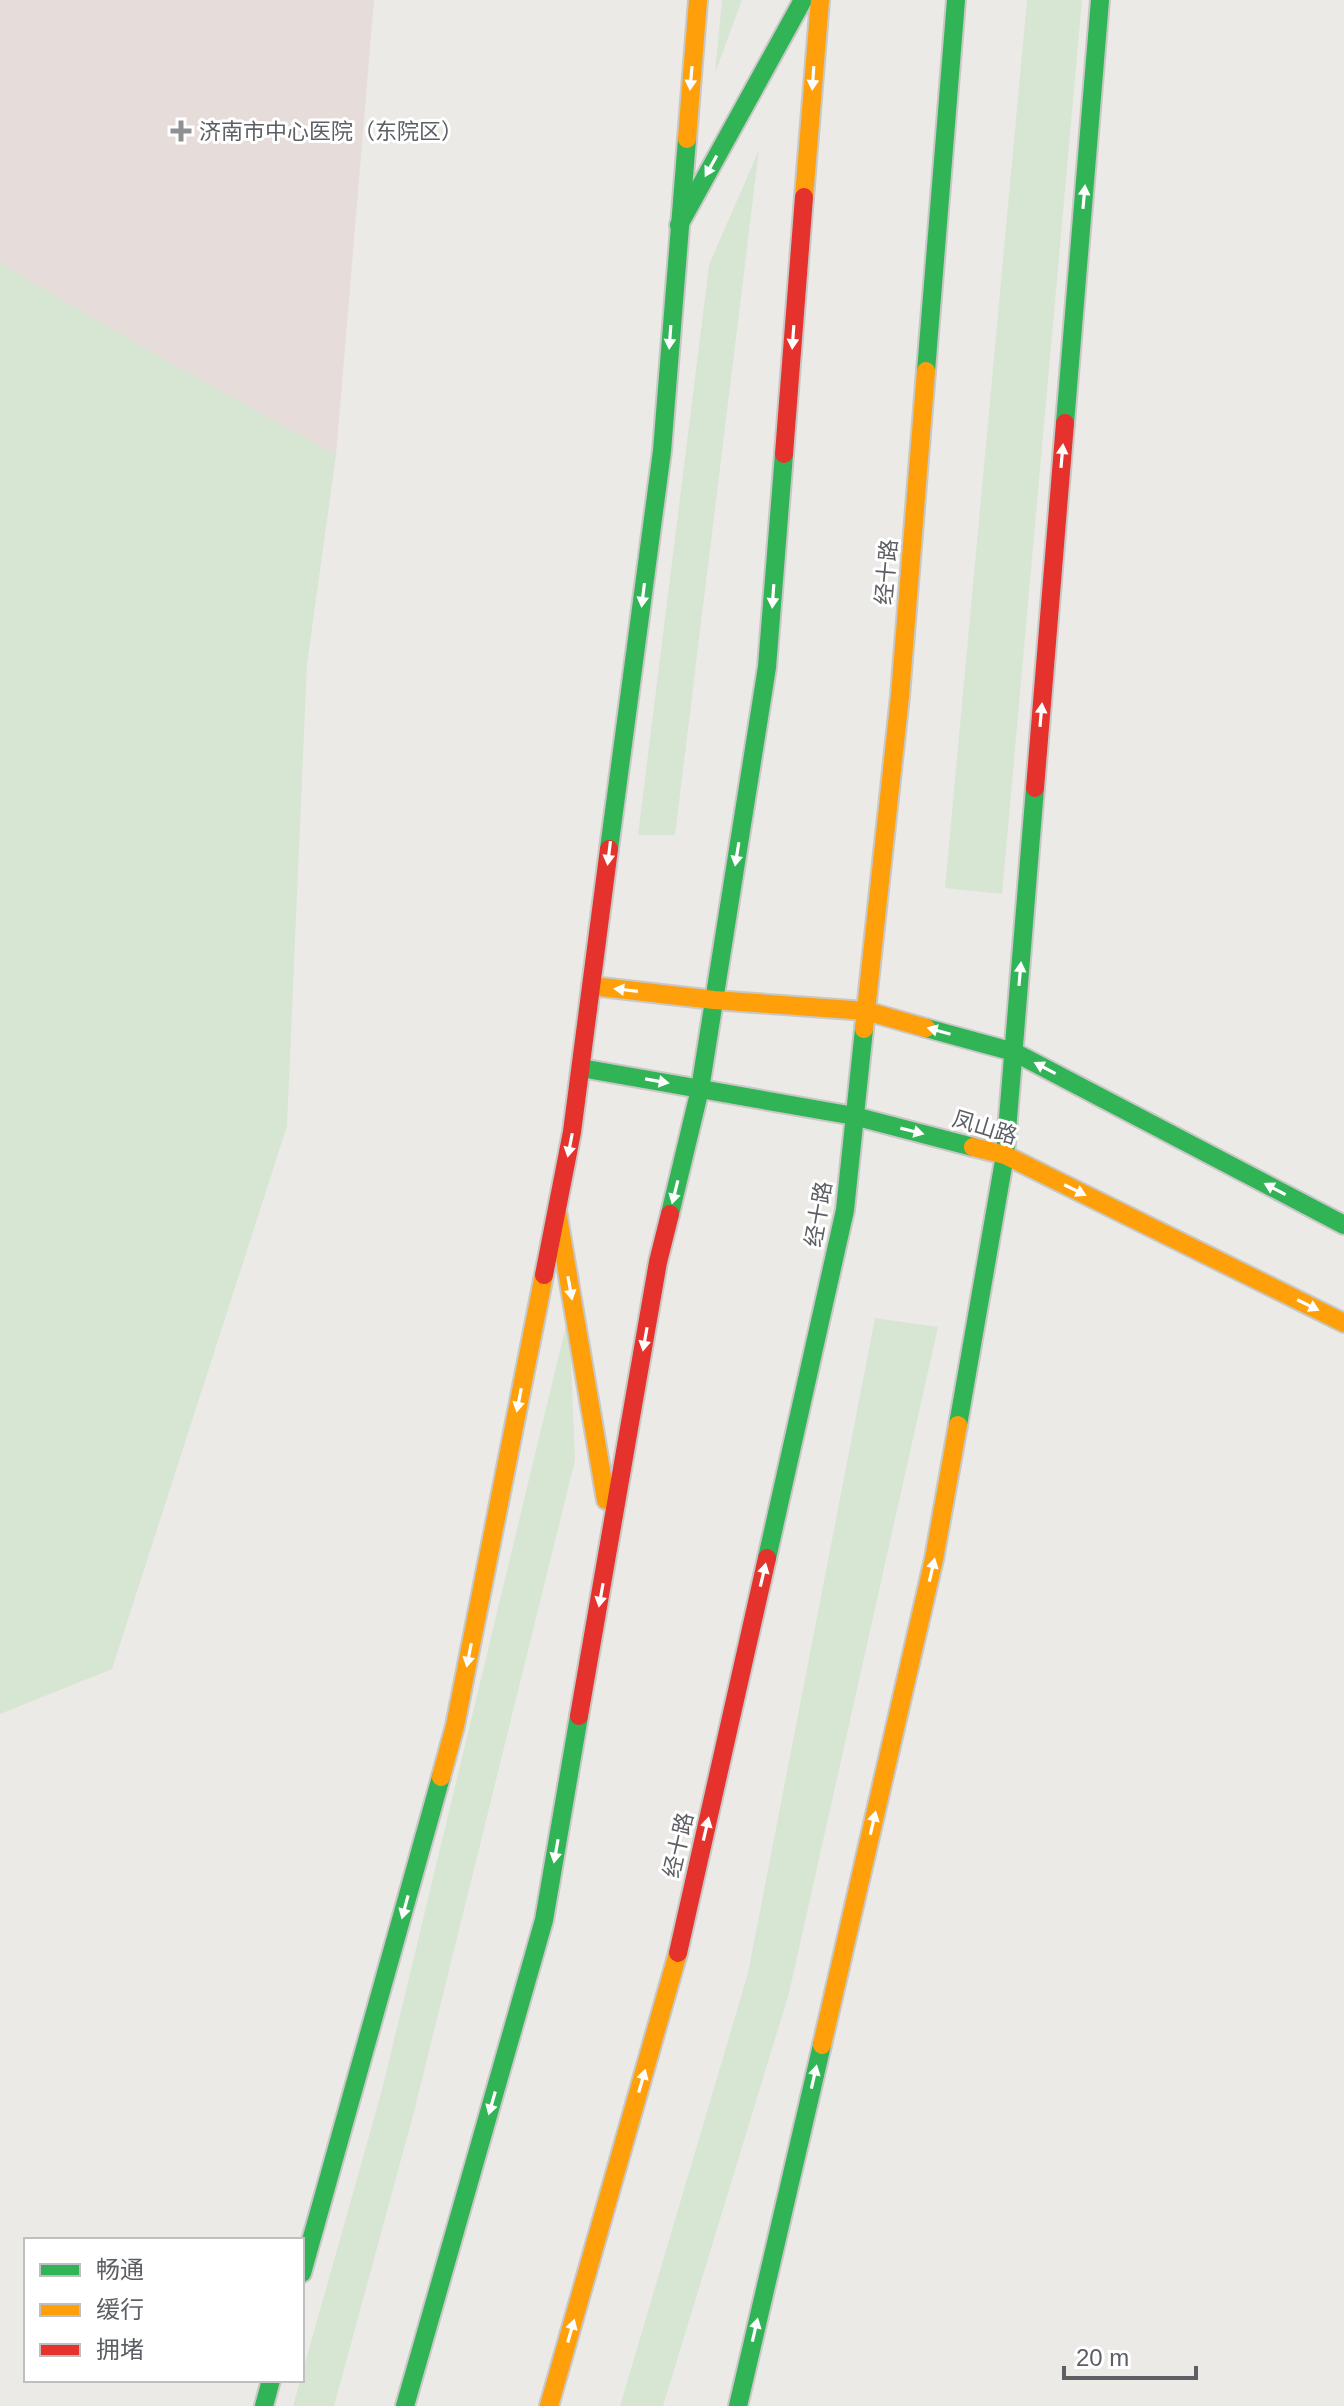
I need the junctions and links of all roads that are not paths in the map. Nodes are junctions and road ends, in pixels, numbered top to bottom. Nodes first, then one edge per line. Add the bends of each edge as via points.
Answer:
1 (698, 0) edge
2 (803, 0) edge
3 (820, 0) edge
4 (956, 0) edge
5 (1100, 0) edge
6 (679, 225) junction
7 (592, 986) junction
8 (714, 1000) junction
9 (866, 1011) junction
10 (1014, 1052) junction
11 (581, 1068) junction
12 (700, 1089) junction
13 (854, 1116) junction
14 (1005, 1155) junction
15 (557, 1211) junction
16 (1344, 1225) edge
17 (1344, 1323) edge
18 (612, 1534) junction
19 (304, 2266) edge
20 (270, 2382) edge
21 (264, 2406) edge
22 (405, 2406) edge
23 (549, 2406) edge
24 (738, 2406) edge

1 -> 6 main road
2 -> 6 main road
3 -> 8 main road via 767,667
4 - 9 main road, 经十路 via 900,696
10 -> 5 main road
6 -> 7 main road via 662,451
8 -> 7 main road
7 - 11 main road
8 - 9 main road
8 - 12 main road
10 -> 9 main road
9 - 13 main road, 经十路
10 - 14 main road
16 -> 10 main road
11 -> 12 main road, 凤山路
11 -> 15 main road
12 - 13 main road, 凤山路
12 -> 18 main road via 658,1262
13 -> 14 main road, 凤山路
23 -> 13 main road, 经十路 via 675,1968 845,1210
14 -> 17 main road, 凤山路
24 -> 14 main road via 934,1559
15 -> 18 main road
15 -> 19 main road via 455,1726
18 -> 22 main road via 544,1920
20 - 21 main road

